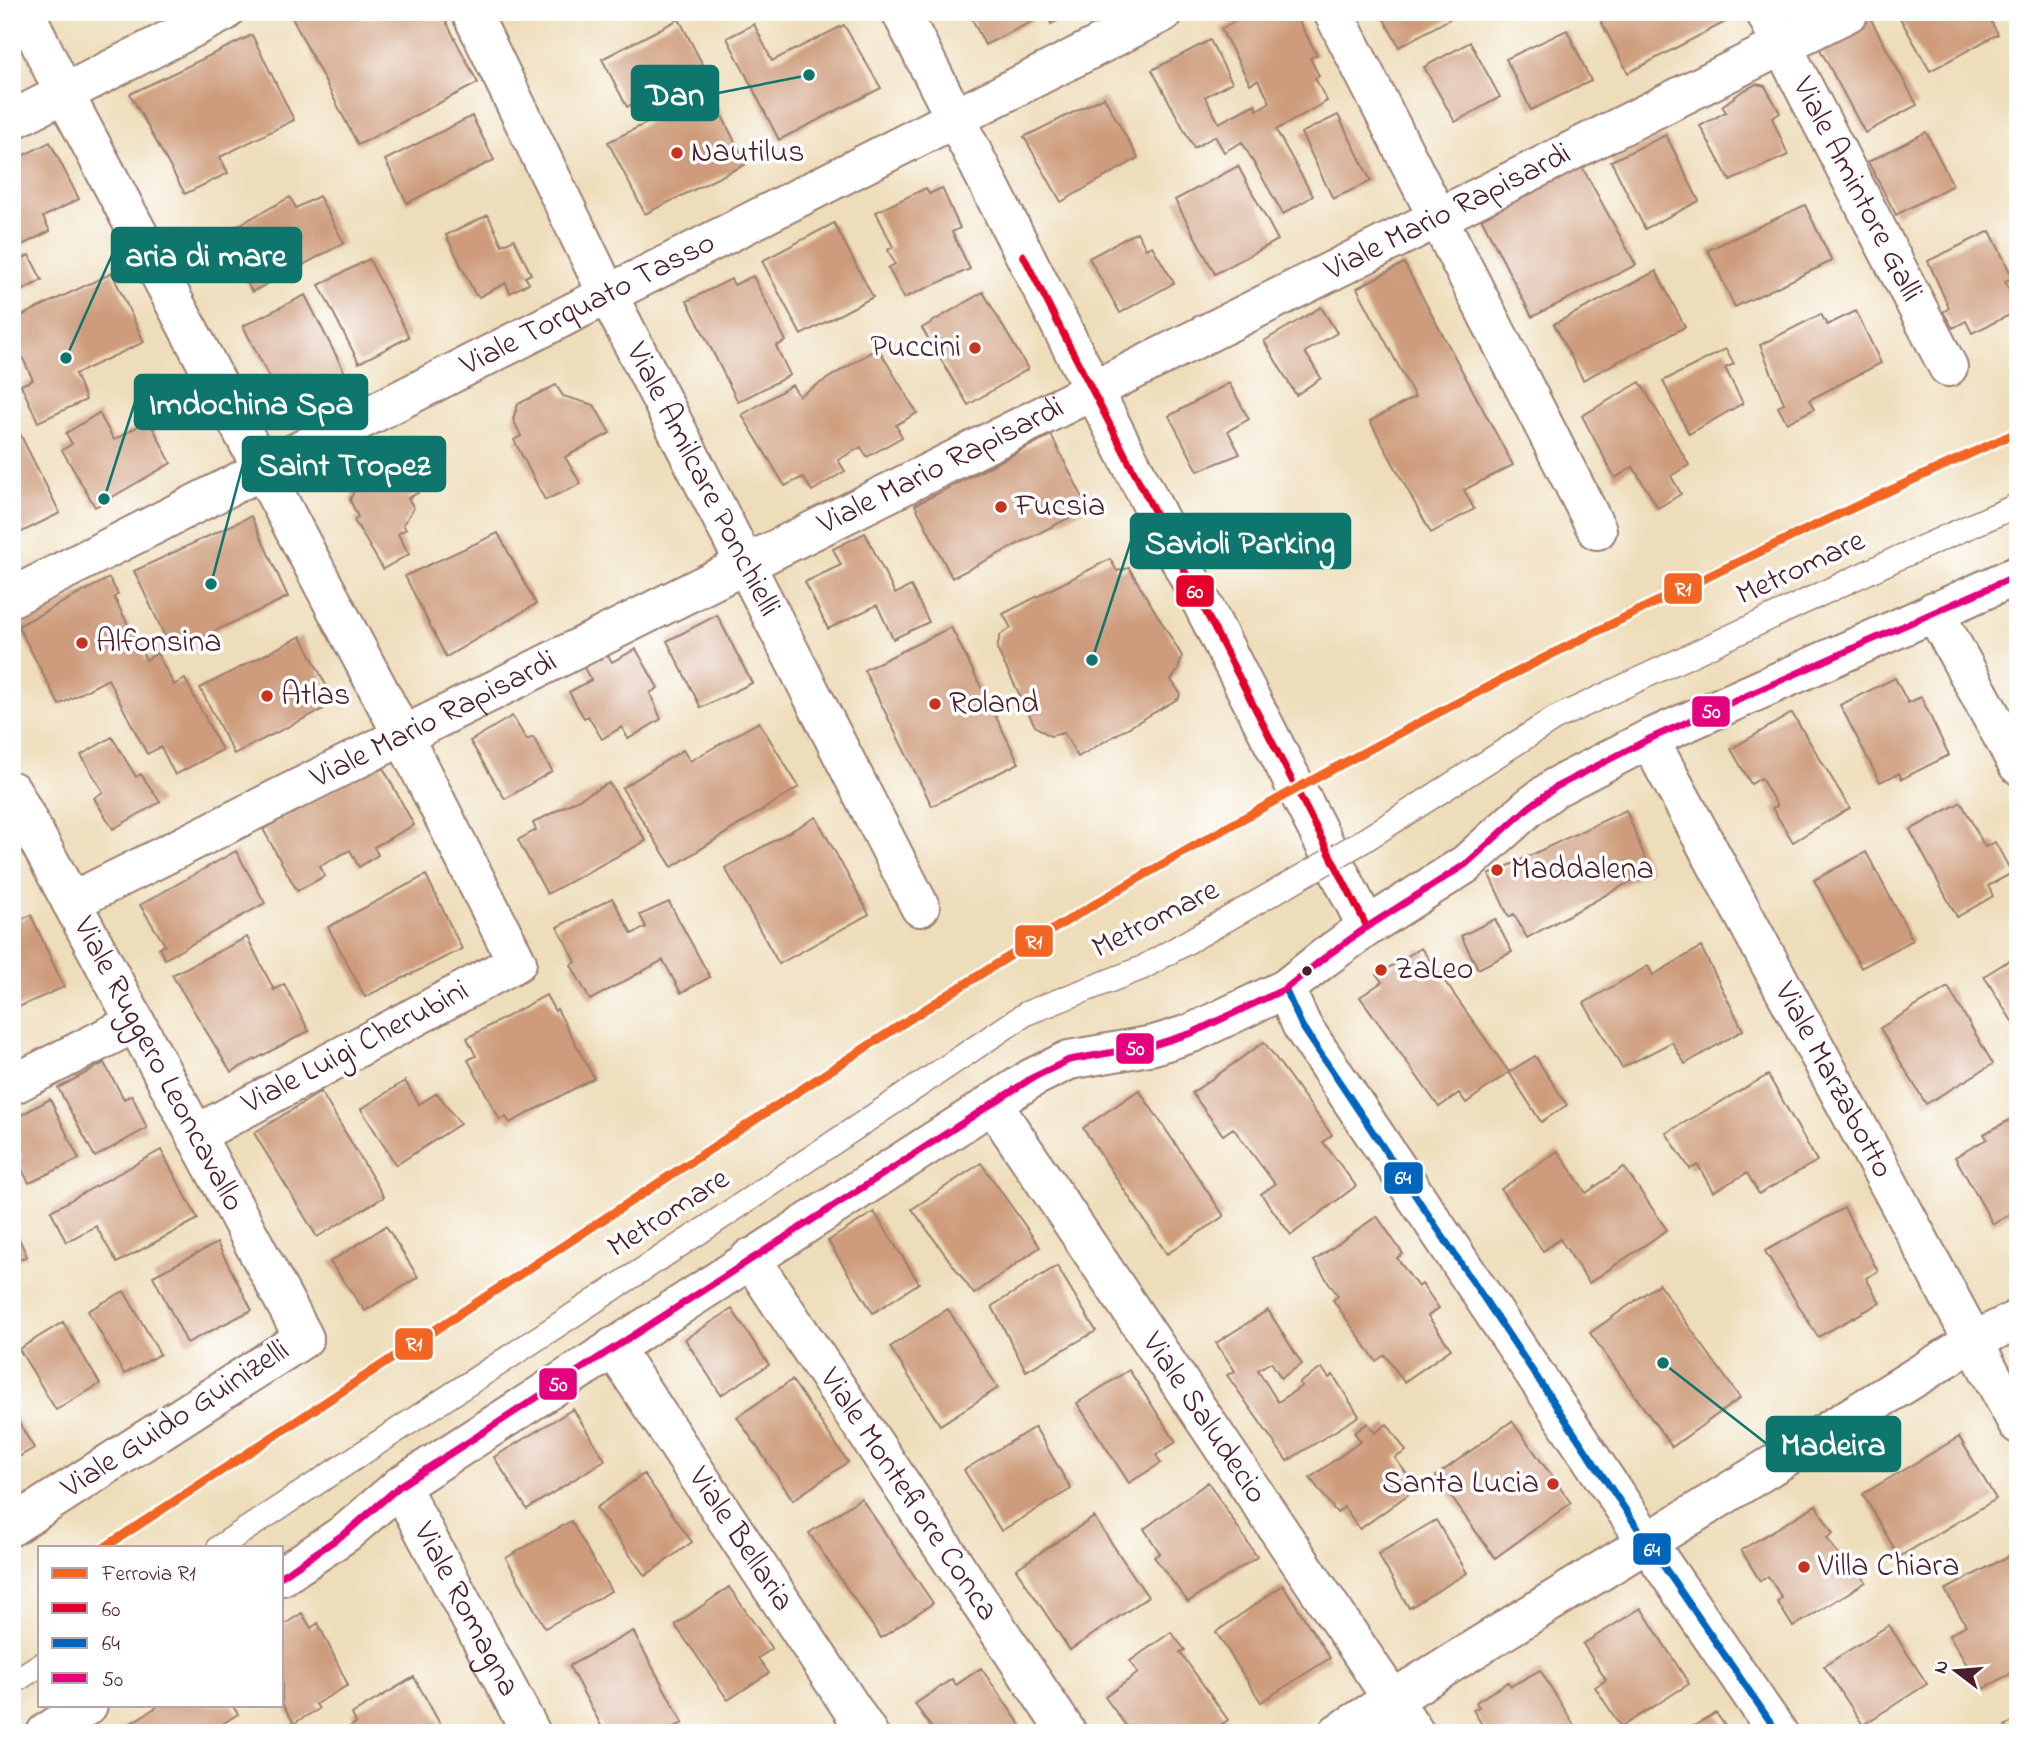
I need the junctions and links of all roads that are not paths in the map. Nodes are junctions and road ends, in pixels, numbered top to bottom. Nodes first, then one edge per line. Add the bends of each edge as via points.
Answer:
1 (25, 12) edge
2 (224, 12) edge
3 (471, 12) edge
4 (901, 12) edge
5 (1164, 12) edge
6 (1333, 12) edge
7 (1765, 12) edge
8 (1849, 12) edge
9 (1782, 46) junction
10 (64, 93) junction
11 (954, 119) junction
12 (12, 120) edge
13 (1438, 218) junction
14 (608, 295) junction
15 (1948, 367) dead end
16 (1092, 391) junction
17 (264, 469) junction
18 (2018, 505) edge
19 (1597, 530) dead end
20 (745, 564) junction
21 (2018, 575) edge
22 (12, 597) edge
23 (1934, 611) junction
24 (403, 736) junction
25 (1649, 739) junction
26 (2018, 765) edge
27 (12, 791) edge
28 (71, 902) junction
29 (920, 907) dead end
30 (1367, 927) junction
31 (1285, 989) junction
32 (135, 1023) junction
33 (12, 1085) edge
34 (992, 1103) junction
35 (195, 1135) junction
36 (750, 1258) junction
37 (2018, 1319) edge
38 (304, 1338) joint
39 (1974, 1341) junction
40 (613, 1348) junction
41 (2018, 1424) edge
42 (400, 1486) junction
43 (12, 1525) edge
44 (1647, 1542) junction
45 (221, 1546) edge
46 (284, 1575) edge
47 (38, 1665) edge
48 (12, 1683) edge
49 (1392, 1699) junction
50 (87, 1706) edge
51 (48, 1732) edge
52 (531, 1733) edge
53 (868, 1733) edge
54 (1067, 1733) edge
55 (1338, 1733) edge
56 (1415, 1733) edge
57 (1779, 1733) edge

1 - 10 street
2 - 10 street
3 - 14 street, Viale Amilcare Ponchielli
4 - 11 street
5 - 11 street, Viale Torquato Tasso
6 - 13 street
7 - 9 street, Viale Amintore Galli
8 - 9 street, Viale Mario Rapisardi
9 - 13 street, Viale Mario Rapisardi
9 - 15 street, Viale Amintore Galli
10 - 12 street
10 - 17 street
11 - 14 street, Viale Torquato Tasso
11 - 16 street
13 - 16 street, Viale Mario Rapisardi
13 - 19 street
14 - 17 street, Viale Torquato Tasso
14 - 20 street, Viale Amilcare Ponchielli
16 - 20 street, Viale Mario Rapisardi
16 - 30 street via 1220,612
17 - 22 street, Viale Torquato Tasso
17 - 24 street
18 - 45 lane, Metromare, bridge via 1554,719 1363,841 1142,968 1027,1013
20 - 24 street, Viale Mario Rapisardi
20 - 29 street, Viale Amilcare Ponchielli
21 - 23 street
23 - 25 street
23 - 26 street
24 - 28 street, Viale Mario Rapisardi
24 - 35 street, Viale Luigi Cherubini via 517,962
25 - 30 street via 1556,787 1466,864
25 - 39 street, Viale Marzabotto
27 - 28 street, Viale Ruggero Leoncavallo
28 - 32 street, Viale Ruggero Leoncavallo
30 - 31 street
31 - 34 street via 1192,1033 1154,1045 1069,1060
31 - 44 street via 1302,1026
32 - 33 street
32 - 35 street, Viale Ruggero Leoncavallo
34 - 36 street
34 - 49 street, Viale Saludecio
35 - 38 street, Viale Ruggero Leoncavallo
36 - 40 street
36 - 54 street, Viale Montefiore Conca
37 - 39 street
38 - 43 street, Viale Guido Guinizelli
39 - 41 street, Viale Marzabotto
39 - 44 street
40 - 42 street
40 - 53 street, Viale Bellaria
42 - 46 street via 347,1532
42 - 52 street, Viale Romagna
44 - 49 street
44 - 57 street
47 - 48 lane
49 - 55 street
49 - 56 street, Viale Saludecio
50 - 51 street

